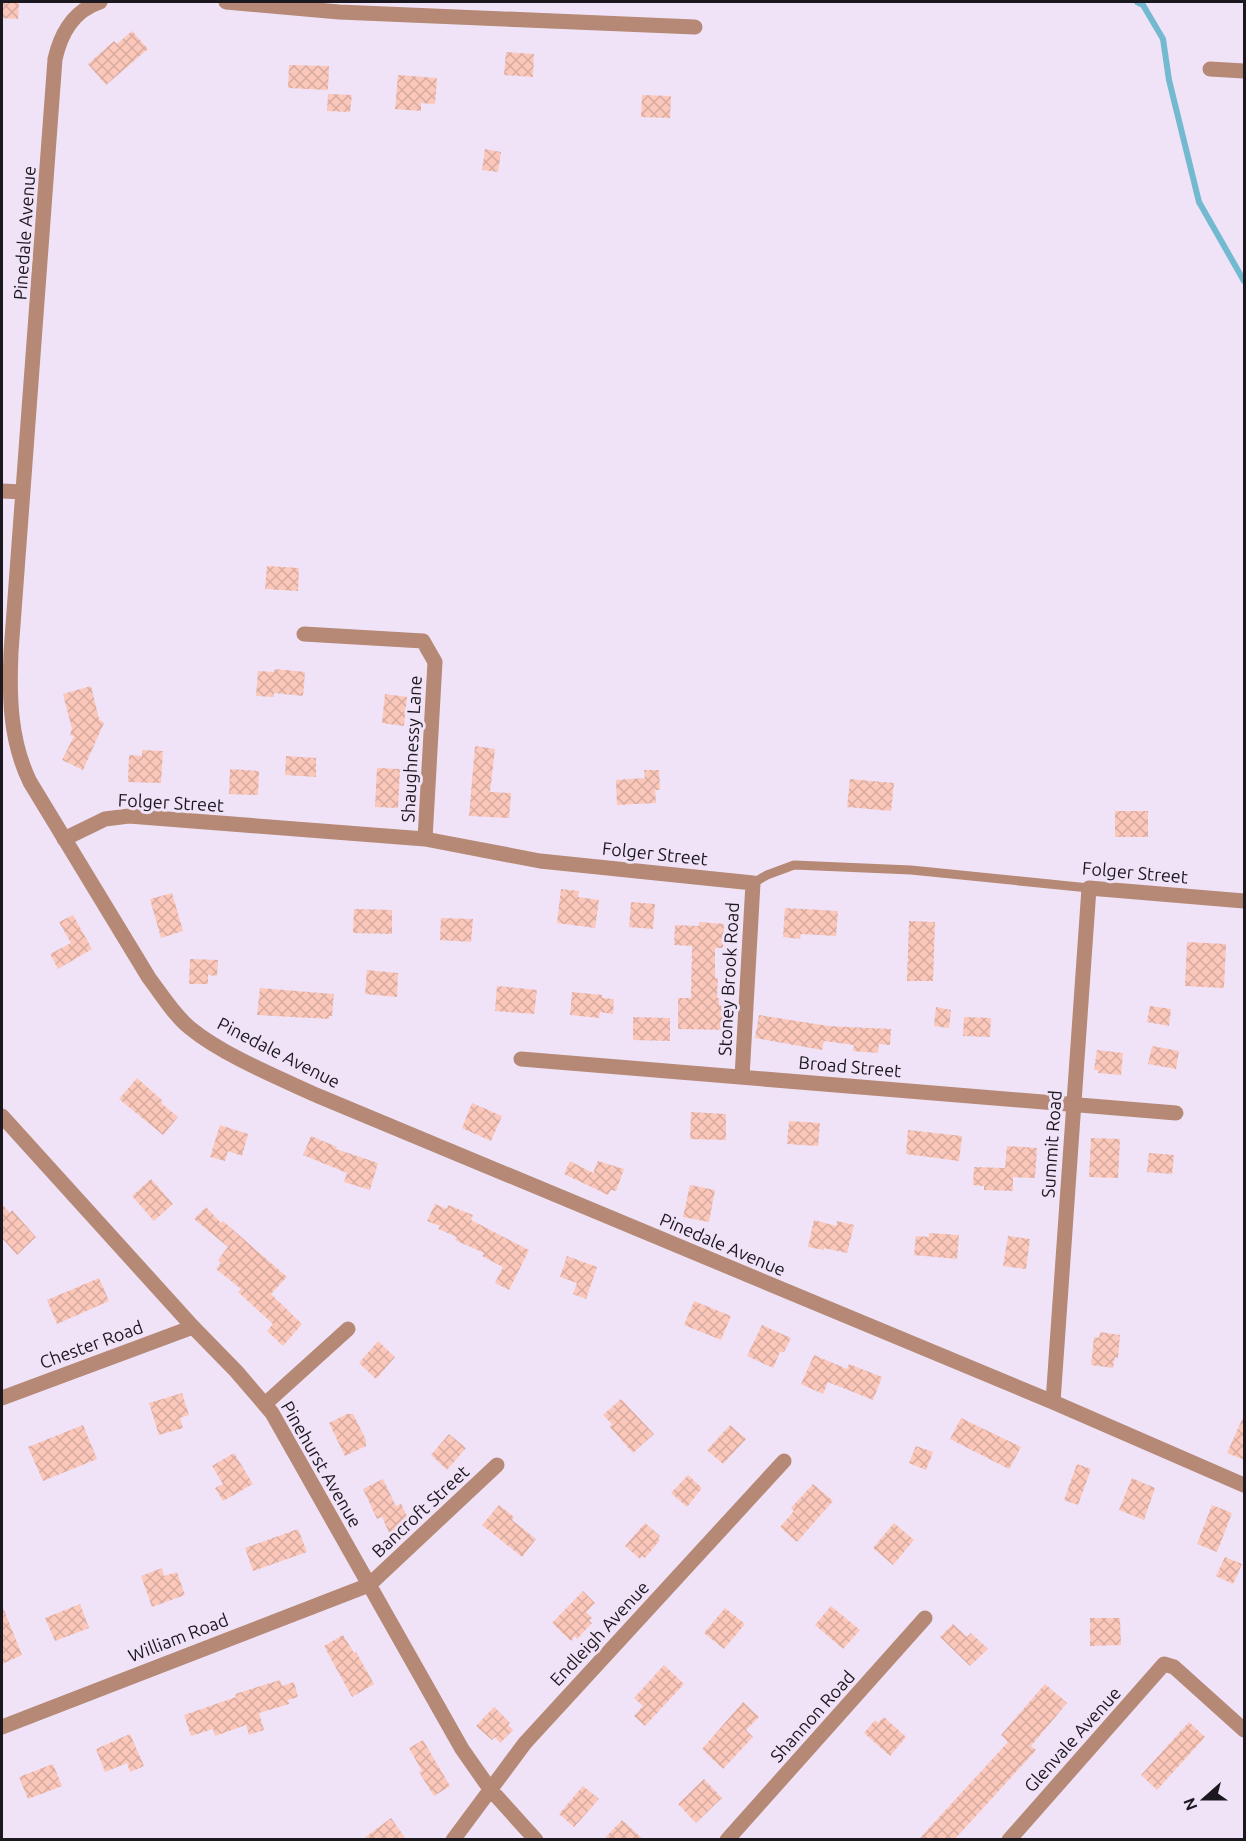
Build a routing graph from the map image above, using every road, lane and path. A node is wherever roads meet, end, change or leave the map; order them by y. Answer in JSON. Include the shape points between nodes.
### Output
{"nodes":[{"id":1,"x":100,"y":2,"type":"edge"},
{"id":2,"x":226,"y":2,"type":"edge"},
{"id":3,"x":695,"y":27,"type":"dead end"},
{"id":4,"x":1210,"y":69,"type":"dead end"},
{"id":5,"x":1245,"y":71,"type":"edge"},
{"id":6,"x":2,"y":490,"type":"edge"},
{"id":7,"x":23,"y":492,"type":"junction"},
{"id":8,"x":304,"y":634,"type":"dead end"},
{"id":9,"x":64,"y":839,"type":"junction"},
{"id":10,"x":425,"y":839,"type":"junction"},
{"id":11,"x":753,"y":883,"type":"junction"},
{"id":12,"x":1089,"y":888,"type":"junction"},
{"id":13,"x":1245,"y":901,"type":"edge"},
{"id":14,"x":521,"y":1059,"type":"dead end"},
{"id":15,"x":742,"y":1077,"type":"junction"},
{"id":16,"x":1074,"y":1104,"type":"junction"},
{"id":17,"x":1176,"y":1113,"type":"dead end"},
{"id":18,"x":2,"y":1116,"type":"edge"},
{"id":19,"x":193,"y":1327,"type":"junction"},
{"id":20,"x":348,"y":1329,"type":"dead end"},
{"id":21,"x":2,"y":1398,"type":"edge"},
{"id":22,"x":1053,"y":1402,"type":"junction"},
{"id":23,"x":264,"y":1404,"type":"junction"},
{"id":24,"x":784,"y":1461,"type":"dead end"},
{"id":25,"x":497,"y":1465,"type":"dead end"},
{"id":26,"x":1245,"y":1485,"type":"edge"},
{"id":27,"x":369,"y":1585,"type":"junction"},
{"id":28,"x":925,"y":1618,"type":"dead end"},
{"id":29,"x":2,"y":1727,"type":"edge"},
{"id":30,"x":1245,"y":1730,"type":"edge"},
{"id":31,"x":490,"y":1789,"type":"junction"},
{"id":32,"x":453,"y":1839,"type":"edge"},
{"id":33,"x":536,"y":1839,"type":"edge"},
{"id":34,"x":728,"y":1839,"type":"edge"},
{"id":35,"x":1009,"y":1839,"type":"edge"}],
"edges":[{"from":1,"to":7,"type":"street","name":"Pinedale Avenue","via":[[72,20],[55,59]]},
{"from":2,"to":3,"type":"street","via":[[339,12]]},
{"from":4,"to":5,"type":"street"},
{"from":6,"to":7,"type":"street"},
{"from":7,"to":9,"type":"street","name":"Pinedale Avenue","via":[[9,681],[12,722],[22,765]]},
{"from":8,"to":10,"type":"street","name":"Shaughnessy Lane","via":[[423,641],[435,662]]},
{"from":9,"to":10,"type":"street","name":"Folger Street","via":[[105,819],[129,816]]},
{"from":9,"to":22,"type":"street","name":"Pinedale Avenue","via":[[149,978],[191,1029],[217,1045],[316,1095]]},
{"from":10,"to":11,"type":"street","name":"Folger Street","via":[[540,861]]},
{"from":11,"to":12,"type":"lane","name":"Folger Street","via":[[794,865],[911,870]]},
{"from":11,"to":15,"type":"street","name":"Stoney Brook Road"},
{"from":12,"to":13,"type":"street","name":"Folger Street"},
{"from":12,"to":16,"type":"street","name":"Summit Road"},
{"from":14,"to":15,"type":"street","name":"Broad Street"},
{"from":15,"to":16,"type":"street","name":"Broad Street"},
{"from":16,"to":17,"type":"street","name":"Broad Street"},
{"from":16,"to":22,"type":"street","name":"Summit Road"},
{"from":18,"to":19,"type":"street","name":"Pinehurst Avenue"},
{"from":19,"to":21,"type":"street","name":"Chester Road"},
{"from":19,"to":23,"type":"street","name":"Pinehurst Avenue"},
{"from":20,"to":23,"type":"street"},
{"from":22,"to":26,"type":"street","name":"Pinedale Avenue"},
{"from":23,"to":27,"type":"street","name":"Pinehurst Avenue"},
{"from":24,"to":31,"type":"street","name":"Endleigh Avenue","via":[[525,1743]]},
{"from":25,"to":27,"type":"street","name":"Bancroft Street"},
{"from":27,"to":29,"type":"street","name":"William Road"},
{"from":27,"to":31,"type":"street","name":"Pinehurst Avenue","via":[[462,1749]]},
{"from":28,"to":34,"type":"street","name":"Shannon Road"},
{"from":30,"to":35,"type":"street","name":"Glenvale Avenue","via":[[1174,1667],[1164,1664]]},
{"from":31,"to":32,"type":"street","name":"Endleigh Avenue"},
{"from":31,"to":33,"type":"street","name":"Pinehurst Avenue"}]}
